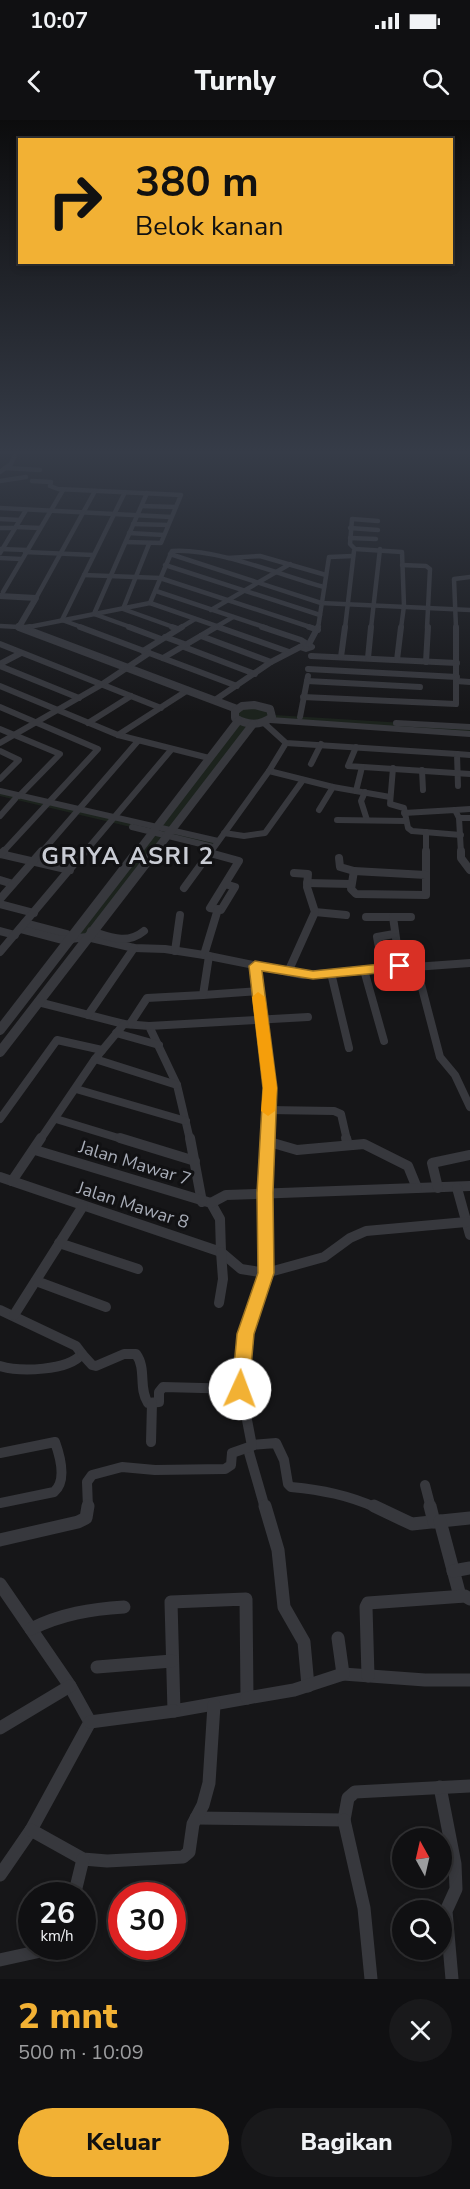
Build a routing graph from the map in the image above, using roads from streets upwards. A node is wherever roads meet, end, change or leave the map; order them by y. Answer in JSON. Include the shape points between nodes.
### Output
{"nodes":[{"id":1,"x":8,"y":539,"type":"edge"},
{"id":2,"x":33,"y":540,"type":"edge"},
{"id":3,"x":68,"y":540,"type":"edge"},
{"id":4,"x":101,"y":540,"type":"edge"},
{"id":5,"x":127,"y":540,"type":"edge"},
{"id":6,"x":162,"y":540,"type":"edge"},
{"id":7,"x":350,"y":540,"type":"edge"},
{"id":8,"x":126,"y":543,"type":"junction"},
{"id":9,"x":149,"y":544,"type":"junction"},
{"id":10,"x":355,"y":549,"type":"junction"},
{"id":11,"x":380,"y":549,"type":"junction"},
{"id":12,"x":1,"y":550,"type":"edge"},
{"id":13,"x":24,"y":554,"type":"junction"},
{"id":14,"x":170,"y":554,"type":"junction"},
{"id":15,"x":59,"y":556,"type":"junction"},
{"id":16,"x":353,"y":556,"type":"junction"},
{"id":17,"x":92,"y":557,"type":"junction"},
{"id":18,"x":0,"y":558,"type":"edge"},
{"id":19,"x":227,"y":558,"type":"junction"},
{"id":20,"x":290,"y":564,"type":"junction"},
{"id":21,"x":165,"y":565,"type":"junction"},
{"id":22,"x":402,"y":565,"type":"junction"},
{"id":23,"x":210,"y":567,"type":"junction"},
{"id":24,"x":274,"y":574,"type":"junction"},
{"id":25,"x":84,"y":575,"type":"junction"},
{"id":26,"x":326,"y":575,"type":"junction"},
{"id":27,"x":110,"y":576,"type":"junction"},
{"id":28,"x":470,"y":577,"type":"edge"},
{"id":29,"x":135,"y":578,"type":"junction"},
{"id":30,"x":160,"y":578,"type":"junction"},
{"id":31,"x":260,"y":582,"type":"junction"},
{"id":32,"x":324,"y":587,"type":"junction"},
{"id":33,"x":156,"y":591,"type":"junction"},
{"id":34,"x":245,"y":591,"type":"junction"},
{"id":35,"x":1,"y":595,"type":"edge"},
{"id":36,"x":37,"y":596,"type":"junction"},
{"id":37,"x":229,"y":600,"type":"junction"},
{"id":38,"x":150,"y":603,"type":"junction"},
{"id":39,"x":321,"y":603,"type":"junction"},
{"id":40,"x":350,"y":604,"type":"junction"},
{"id":41,"x":374,"y":604,"type":"junction"},
{"id":42,"x":404,"y":606,"type":"junction"},
{"id":43,"x":429,"y":608,"type":"junction"},
{"id":44,"x":123,"y":609,"type":"junction"},
{"id":45,"x":454,"y":609,"type":"junction"},
{"id":46,"x":211,"y":610,"type":"junction"},
{"id":47,"x":470,"y":610,"type":"edge"},
{"id":48,"x":308,"y":612,"type":"junction"},
{"id":49,"x":94,"y":614,"type":"junction"},
{"id":50,"x":320,"y":615,"type":"junction"},
{"id":51,"x":233,"y":618,"type":"junction"},
{"id":52,"x":195,"y":619,"type":"junction"},
{"id":53,"x":62,"y":620,"type":"junction"},
{"id":54,"x":293,"y":622,"type":"junction"},
{"id":55,"x":0,"y":626,"type":"edge"},
{"id":56,"x":22,"y":627,"type":"junction"},
{"id":57,"x":217,"y":627,"type":"junction"},
{"id":58,"x":178,"y":629,"type":"junction"},
{"id":59,"x":318,"y":630,"type":"junction"},
{"id":60,"x":201,"y":636,"type":"junction"},
{"id":61,"x":163,"y":638,"type":"junction"},
{"id":62,"x":0,"y":644,"type":"edge"},
{"id":63,"x":185,"y":646,"type":"junction"},
{"id":64,"x":307,"y":648,"type":"junction"},
{"id":65,"x":289,"y":652,"type":"junction"},
{"id":66,"x":21,"y":653,"type":"junction"},
{"id":67,"x":149,"y":653,"type":"junction"},
{"id":68,"x":341,"y":657,"type":"junction"},
{"id":69,"x":163,"y":658,"type":"junction"},
{"id":70,"x":368,"y":658,"type":"junction"},
{"id":71,"x":397,"y":660,"type":"junction"},
{"id":72,"x":271,"y":662,"type":"junction"},
{"id":73,"x":426,"y":662,"type":"junction"},
{"id":74,"x":457,"y":663,"type":"junction"},
{"id":75,"x":0,"y":665,"type":"edge"},
{"id":76,"x":7,"y":669,"type":"junction"},
{"id":77,"x":129,"y":669,"type":"junction"},
{"id":78,"x":308,"y":669,"type":"junction"},
{"id":79,"x":0,"y":673,"type":"edge"},
{"id":80,"x":255,"y":674,"type":"junction"},
{"id":81,"x":421,"y":676,"type":"junction"},
{"id":82,"x":308,"y":681,"type":"junction"},
{"id":83,"x":456,"y":681,"type":"junction"},
{"id":84,"x":470,"y":684,"type":"edge"},
{"id":85,"x":0,"y":686,"type":"edge"},
{"id":86,"x":101,"y":686,"type":"junction"},
{"id":87,"x":237,"y":686,"type":"junction"},
{"id":88,"x":420,"y":687,"type":"junction"},
{"id":89,"x":188,"y":690,"type":"junction"},
{"id":90,"x":131,"y":696,"type":"junction"},
{"id":91,"x":303,"y":697,"type":"junction"},
{"id":92,"x":79,"y":698,"type":"junction"},
{"id":93,"x":215,"y":700,"type":"junction"},
{"id":94,"x":418,"y":703,"type":"junction"},
{"id":95,"x":0,"y":707,"type":"edge"},
{"id":96,"x":161,"y":708,"type":"junction"},
{"id":97,"x":237,"y":709,"type":"junction"},
{"id":98,"x":59,"y":711,"type":"junction"},
{"id":99,"x":300,"y":717,"type":"junction"},
{"id":100,"x":269,"y":719,"type":"junction"},
{"id":101,"x":238,"y":721,"type":"junction"},
{"id":102,"x":38,"y":722,"type":"junction"},
{"id":103,"x":88,"y":723,"type":"junction"},
{"id":104,"x":253,"y":724,"type":"junction"},
{"id":105,"x":470,"y":727,"type":"edge"},
{"id":106,"x":0,"y":729,"type":"edge"},
{"id":107,"x":470,"y":734,"type":"edge"},
{"id":108,"x":15,"y":735,"type":"junction"},
{"id":109,"x":118,"y":735,"type":"junction"},
{"id":110,"x":138,"y":741,"type":"junction"},
{"id":111,"x":286,"y":742,"type":"junction"},
{"id":112,"x":0,"y":743,"type":"edge"},
{"id":113,"x":321,"y":744,"type":"junction"},
{"id":114,"x":356,"y":747,"type":"junction"},
{"id":115,"x":171,"y":750,"type":"junction"},
{"id":116,"x":0,"y":751,"type":"edge"},
{"id":117,"x":457,"y":754,"type":"junction"},
{"id":118,"x":470,"y":755,"type":"edge"},
{"id":119,"x":209,"y":758,"type":"junction"},
{"id":120,"x":311,"y":764,"type":"dead end"},
{"id":121,"x":362,"y":766,"type":"junction"},
{"id":122,"x":393,"y":768,"type":"junction"},
{"id":123,"x":422,"y":770,"type":"junction"},
{"id":124,"x":269,"y":771,"type":"junction"},
{"id":125,"x":458,"y":773,"type":"junction"},
{"id":126,"x":470,"y":774,"type":"edge"},
{"id":127,"x":0,"y":779,"type":"edge"},
{"id":128,"x":303,"y":780,"type":"junction"},
{"id":129,"x":458,"y":786,"type":"dead end"},
{"id":130,"x":333,"y":787,"type":"junction"},
{"id":131,"x":423,"y":790,"type":"dead end"},
{"id":132,"x":0,"y":791,"type":"edge"},
{"id":133,"x":356,"y":791,"type":"junction"},
{"id":134,"x":365,"y":792,"type":"junction"},
{"id":135,"x":0,"y":796,"type":"edge"},
{"id":136,"x":390,"y":797,"type":"junction"},
{"id":137,"x":17,"y":798,"type":"junction"},
{"id":138,"x":47,"y":804,"type":"junction"},
{"id":139,"x":470,"y":809,"type":"edge"},
{"id":140,"x":320,"y":810,"type":"dead end"},
{"id":141,"x":455,"y":810,"type":"junction"},
{"id":142,"x":75,"y":811,"type":"junction"},
{"id":143,"x":418,"y":813,"type":"junction"},
{"id":144,"x":0,"y":816,"type":"edge"},
{"id":145,"x":405,"y":817,"type":"junction"},
{"id":146,"x":470,"y":818,"type":"edge"},
{"id":147,"x":459,"y":819,"type":"junction"},
{"id":148,"x":112,"y":820,"type":"junction"},
{"id":149,"x":337,"y":820,"type":"dead end"},
{"id":150,"x":367,"y":820,"type":"junction"},
{"id":151,"x":154,"y":829,"type":"junction"},
{"id":152,"x":425,"y":830,"type":"junction"},
{"id":153,"x":169,"y":833,"type":"junction"},
{"id":154,"x":224,"y":833,"type":"junction"},
{"id":155,"x":460,"y":835,"type":"junction"},
{"id":156,"x":214,"y":847,"type":"junction"},
{"id":157,"x":0,"y":854,"type":"edge"},
{"id":158,"x":339,"y":858,"type":"dead end"},
{"id":159,"x":32,"y":861,"type":"junction"},
{"id":160,"x":70,"y":870,"type":"junction"},
{"id":161,"x":470,"y":870,"type":"edge"},
{"id":162,"x":354,"y":871,"type":"junction"},
{"id":163,"x":294,"y":873,"type":"dead end"},
{"id":164,"x":426,"y":875,"type":"junction"},
{"id":165,"x":0,"y":880,"type":"edge"},
{"id":166,"x":307,"y":883,"type":"junction"},
{"id":167,"x":13,"y":884,"type":"junction"},
{"id":168,"x":225,"y":884,"type":"junction"},
{"id":169,"x":351,"y":884,"type":"junction"},
{"id":170,"x":184,"y":888,"type":"dead end"},
{"id":171,"x":0,"y":902,"type":"edge"},
{"id":172,"x":218,"y":909,"type":"junction"},
{"id":173,"x":315,"y":912,"type":"junction"},
{"id":174,"x":34,"y":913,"type":"junction"},
{"id":175,"x":180,"y":915,"type":"dead end"},
{"id":176,"x":346,"y":915,"type":"dead end"},
{"id":177,"x":366,"y":917,"type":"dead end"},
{"id":178,"x":393,"y":917,"type":"junction"},
{"id":179,"x":411,"y":917,"type":"dead end"},
{"id":180,"x":20,"y":929,"type":"junction"},
{"id":181,"x":0,"y":931,"type":"edge"},
{"id":182,"x":144,"y":931,"type":"dead end"},
{"id":183,"x":89,"y":934,"type":"junction"},
{"id":184,"x":394,"y":934,"type":"junction"},
{"id":185,"x":71,"y":940,"type":"junction"},
{"id":186,"x":134,"y":948,"type":"junction"},
{"id":187,"x":378,"y":950,"type":"junction"},
{"id":188,"x":398,"y":950,"type":"junction"},
{"id":189,"x":175,"y":951,"type":"junction"},
{"id":190,"x":0,"y":952,"type":"edge"},
{"id":191,"x":206,"y":956,"type":"junction"},
{"id":192,"x":470,"y":963,"type":"edge"},
{"id":193,"x":416,"y":965,"type":"junction"},
{"id":194,"x":255,"y":966,"type":"junction"},
{"id":195,"x":400,"y":966,"type":"junction"},
{"id":196,"x":383,"y":968,"type":"junction"},
{"id":197,"x":364,"y":970,"type":"junction"},
{"id":198,"x":288,"y":972,"type":"junction"},
{"id":199,"x":331,"y":973,"type":"junction"},
{"id":200,"x":258,"y":991,"type":"junction"},
{"id":201,"x":203,"y":995,"type":"junction"},
{"id":202,"x":38,"y":1002,"type":"junction"},
{"id":203,"x":88,"y":1015,"type":"junction"},
{"id":204,"x":308,"y":1017,"type":"dead end"},
{"id":205,"x":261,"y":1021,"type":"junction"},
{"id":206,"x":127,"y":1024,"type":"junction"},
{"id":207,"x":149,"y":1026,"type":"junction"},
{"id":208,"x":0,"y":1030,"type":"edge"},
{"id":209,"x":116,"y":1033,"type":"junction"},
{"id":210,"x":384,"y":1041,"type":"dead end"},
{"id":211,"x":159,"y":1045,"type":"junction"},
{"id":212,"x":349,"y":1048,"type":"dead end"},
{"id":213,"x":102,"y":1050,"type":"junction"},
{"id":214,"x":0,"y":1052,"type":"edge"},
{"id":215,"x":95,"y":1059,"type":"junction"},
{"id":216,"x":470,"y":1082,"type":"edge"},
{"id":217,"x":459,"y":1084,"type":"junction"},
{"id":218,"x":177,"y":1085,"type":"junction"},
{"id":219,"x":76,"y":1089,"type":"junction"},
{"id":220,"x":470,"y":1107,"type":"edge"},
{"id":221,"x":268,"y":1110,"type":"junction"},
{"id":222,"x":0,"y":1119,"type":"edge"},
{"id":223,"x":56,"y":1119,"type":"junction"},
{"id":224,"x":186,"y":1121,"type":"junction"},
{"id":225,"x":266,"y":1141,"type":"junction"},
{"id":226,"x":348,"y":1144,"type":"junction"},
{"id":227,"x":35,"y":1150,"type":"junction"},
{"id":228,"x":470,"y":1155,"type":"edge"},
{"id":229,"x":195,"y":1161,"type":"junction"},
{"id":230,"x":0,"y":1177,"type":"edge"},
{"id":231,"x":12,"y":1181,"type":"junction"},
{"id":232,"x":470,"y":1186,"type":"edge"},
{"id":233,"x":417,"y":1188,"type":"junction"},
{"id":234,"x":438,"y":1188,"type":"junction"},
{"id":235,"x":457,"y":1188,"type":"junction"},
{"id":236,"x":265,"y":1193,"type":"junction"},
{"id":237,"x":206,"y":1202,"type":"junction"},
{"id":238,"x":83,"y":1206,"type":"junction"},
{"id":239,"x":466,"y":1222,"type":"junction"},
{"id":240,"x":470,"y":1235,"type":"edge"},
{"id":241,"x":59,"y":1243,"type":"junction"},
{"id":242,"x":221,"y":1252,"type":"junction"},
{"id":243,"x":138,"y":1269,"type":"dead end"},
{"id":244,"x":266,"y":1273,"type":"junction"},
{"id":245,"x":36,"y":1281,"type":"junction"},
{"id":246,"x":219,"y":1303,"type":"dead end"},
{"id":247,"x":106,"y":1307,"type":"dead end"},
{"id":248,"x":0,"y":1310,"type":"edge"},
{"id":249,"x":14,"y":1315,"type":"junction"},
{"id":250,"x":82,"y":1354,"type":"junction"},
{"id":251,"x":0,"y":1366,"type":"edge"},
{"id":252,"x":240,"y":1389,"type":"junction"},
{"id":253,"x":152,"y":1403,"type":"junction"},
{"id":254,"x":151,"y":1442,"type":"dead end"},
{"id":255,"x":250,"y":1447,"type":"junction"},
{"id":256,"x":0,"y":1453,"type":"edge"},
{"id":257,"x":425,"y":1485,"type":"dead end"},
{"id":258,"x":0,"y":1503,"type":"edge"},
{"id":259,"x":470,"y":1518,"type":"edge"},
{"id":260,"x":437,"y":1522,"type":"junction"},
{"id":261,"x":0,"y":1540,"type":"edge"},
{"id":262,"x":470,"y":1568,"type":"edge"},
{"id":263,"x":453,"y":1571,"type":"junction"},
{"id":264,"x":0,"y":1584,"type":"edge"},
{"id":265,"x":465,"y":1597,"type":"edge"},
{"id":266,"x":124,"y":1607,"type":"dead end"},
{"id":267,"x":31,"y":1629,"type":"junction"},
{"id":268,"x":338,"y":1638,"type":"dead end"},
{"id":269,"x":172,"y":1661,"type":"junction"},
{"id":270,"x":97,"y":1667,"type":"dead end"},
{"id":271,"x":343,"y":1674,"type":"junction"},
{"id":272,"x":368,"y":1676,"type":"junction"},
{"id":273,"x":470,"y":1680,"type":"edge"},
{"id":274,"x":70,"y":1686,"type":"junction"},
{"id":275,"x":308,"y":1686,"type":"junction"},
{"id":276,"x":247,"y":1698,"type":"junction"},
{"id":277,"x":214,"y":1705,"type":"junction"},
{"id":278,"x":174,"y":1711,"type":"junction"},
{"id":279,"x":90,"y":1722,"type":"junction"},
{"id":280,"x":0,"y":1728,"type":"edge"},
{"id":281,"x":470,"y":1786,"type":"edge"},
{"id":282,"x":440,"y":1787,"type":"junction"},
{"id":283,"x":196,"y":1818,"type":"junction"},
{"id":284,"x":344,"y":1820,"type":"junction"},
{"id":285,"x":31,"y":1830,"type":"junction"},
{"id":286,"x":83,"y":1859,"type":"junction"},
{"id":287,"x":0,"y":1875,"type":"edge"},
{"id":288,"x":77,"y":1882,"type":"edge"},
{"id":289,"x":18,"y":1956,"type":"edge"},
{"id":290,"x":0,"y":1960,"type":"edge"},
{"id":291,"x":371,"y":1979,"type":"edge"},
{"id":292,"x":452,"y":1979,"type":"edge"}],
"edges":[{"from":1,"to":12,"type":"street"},
{"from":2,"to":13,"type":"street"},
{"from":3,"to":15,"type":"street"},
{"from":4,"to":17,"type":"street"},
{"from":5,"to":8,"type":"street"},
{"from":6,"to":9,"type":"street","via":[[160,544]]},
{"from":7,"to":10,"type":"street"},
{"from":8,"to":9,"type":"street"},
{"from":8,"to":27,"type":"street"},
{"from":9,"to":29,"type":"street"},
{"from":10,"to":11,"type":"street"},
{"from":10,"to":16,"type":"street"},
{"from":11,"to":22,"type":"street","via":[[400,551]]},
{"from":11,"to":41,"type":"street"},
{"from":12,"to":13,"type":"street"},
{"from":13,"to":15,"type":"street"},
{"from":13,"to":18,"type":"street"},
{"from":13,"to":35,"type":"street"},
{"from":14,"to":19,"type":"street","via":[[178,549]]},
{"from":14,"to":21,"type":"street"},
{"from":14,"to":23,"type":"street"},
{"from":15,"to":17,"type":"street"},
{"from":15,"to":36,"type":"street"},
{"from":16,"to":26,"type":"street","via":[[329,557]]},
{"from":16,"to":40,"type":"street"},
{"from":17,"to":25,"type":"street"},
{"from":19,"to":20,"type":"street","via":[[257,555]]},
{"from":19,"to":23,"type":"street"},
{"from":19,"to":24,"type":"street"},
{"from":20,"to":24,"type":"street"},
{"from":20,"to":26,"type":"street"},
{"from":21,"to":30,"type":"street"},
{"from":21,"to":34,"type":"street"},
{"from":22,"to":42,"type":"street"},
{"from":22,"to":43,"type":"street","via":[[429,568]]},
{"from":23,"to":31,"type":"street"},
{"from":24,"to":31,"type":"street"},
{"from":24,"to":32,"type":"street"},
{"from":25,"to":27,"type":"street"},
{"from":25,"to":53,"type":"street"},
{"from":26,"to":32,"type":"street"},
{"from":27,"to":29,"type":"street"},
{"from":27,"to":49,"type":"street"},
{"from":28,"to":45,"type":"street","via":[[454,578]]},
{"from":29,"to":30,"type":"street"},
{"from":29,"to":44,"type":"street"},
{"from":30,"to":33,"type":"street"},
{"from":30,"to":37,"type":"street"},
{"from":31,"to":34,"type":"street"},
{"from":31,"to":39,"type":"street"},
{"from":32,"to":39,"type":"street"},
{"from":33,"to":38,"type":"street"},
{"from":33,"to":46,"type":"street"},
{"from":34,"to":37,"type":"street"},
{"from":34,"to":48,"type":"street"},
{"from":35,"to":36,"type":"street"},
{"from":36,"to":56,"type":"street"},
{"from":37,"to":46,"type":"street"},
{"from":37,"to":54,"type":"street"},
{"from":38,"to":44,"type":"street"},
{"from":38,"to":52,"type":"street"},
{"from":39,"to":40,"type":"street"},
{"from":39,"to":50,"type":"street"},
{"from":40,"to":41,"type":"street"},
{"from":40,"to":68,"type":"street"},
{"from":41,"to":42,"type":"street"},
{"from":41,"to":70,"type":"street"},
{"from":42,"to":43,"type":"street"},
{"from":42,"to":71,"type":"street"},
{"from":43,"to":45,"type":"street"},
{"from":43,"to":73,"type":"street"},
{"from":44,"to":49,"type":"street"},
{"from":44,"to":58,"type":"street"},
{"from":45,"to":47,"type":"street"},
{"from":45,"to":74,"type":"street"},
{"from":46,"to":51,"type":"street"},
{"from":48,"to":50,"type":"street"},
{"from":48,"to":54,"type":"street"},
{"from":49,"to":53,"type":"street"},
{"from":49,"to":61,"type":"street"},
{"from":50,"to":59,"type":"street"},
{"from":51,"to":57,"type":"street"},
{"from":51,"to":64,"type":"street","via":[[301,640]]},
{"from":52,"to":57,"type":"street"},
{"from":52,"to":58,"type":"street"},
{"from":53,"to":56,"type":"street"},
{"from":53,"to":67,"type":"street"},
{"from":54,"to":59,"type":"street"},
{"from":55,"to":56,"type":"street"},
{"from":56,"to":77,"type":"street"},
{"from":57,"to":60,"type":"street"},
{"from":57,"to":65,"type":"street"},
{"from":58,"to":61,"type":"street"},
{"from":59,"to":64,"type":"street"},
{"from":60,"to":63,"type":"street"},
{"from":60,"to":72,"type":"street"},
{"from":61,"to":63,"type":"street"},
{"from":61,"to":67,"type":"street"},
{"from":62,"to":66,"type":"street"},
{"from":63,"to":69,"type":"street"},
{"from":63,"to":80,"type":"street"},
{"from":64,"to":65,"type":"street"},
{"from":64,"to":68,"type":"street"},
{"from":64,"to":78,"type":"street"},
{"from":65,"to":72,"type":"street"},
{"from":66,"to":75,"type":"street"},
{"from":66,"to":86,"type":"street"},
{"from":67,"to":69,"type":"street"},
{"from":67,"to":77,"type":"street"},
{"from":68,"to":70,"type":"street"},
{"from":69,"to":87,"type":"street"},
{"from":70,"to":71,"type":"street"},
{"from":71,"to":73,"type":"street"},
{"from":72,"to":80,"type":"street"},
{"from":73,"to":74,"type":"street"},
{"from":74,"to":83,"type":"street"},
{"from":75,"to":76,"type":"street"},
{"from":76,"to":79,"type":"street"},
{"from":76,"to":92,"type":"street"},
{"from":77,"to":86,"type":"street"},
{"from":77,"to":89,"type":"street"},
{"from":78,"to":81,"type":"street"},
{"from":78,"to":82,"type":"street"},
{"from":80,"to":87,"type":"street"},
{"from":81,"to":83,"type":"street"},
{"from":81,"to":88,"type":"street"},
{"from":82,"to":88,"type":"street"},
{"from":82,"to":91,"type":"street"},
{"from":83,"to":84,"type":"street"},
{"from":83,"to":94,"type":"street","via":[[455,705]]},
{"from":85,"to":98,"type":"street"},
{"from":86,"to":90,"type":"street"},
{"from":86,"to":92,"type":"street"},
{"from":87,"to":93,"type":"street"},
{"from":88,"to":94,"type":"street"},
{"from":89,"to":93,"type":"street"},
{"from":89,"to":96,"type":"street"},
{"from":90,"to":96,"type":"street"},
{"from":90,"to":103,"type":"street"},
{"from":91,"to":94,"type":"street"},
{"from":91,"to":99,"type":"street"},
{"from":92,"to":98,"type":"street"},
{"from":93,"to":97,"type":"street"},
{"from":95,"to":102,"type":"street"},
{"from":96,"to":109,"type":"street"},
{"from":97,"to":100,"type":"street","via":[[260,705],[270,709]]},
{"from":97,"to":101,"type":"street","via":[[234,715]]},
{"from":98,"to":102,"type":"street"},
{"from":98,"to":103,"type":"street"},
{"from":99,"to":100,"type":"street"},
{"from":99,"to":105,"type":"street"},
{"from":100,"to":104,"type":"street"},
{"from":100,"to":107,"type":"street"},
{"from":100,"to":111,"type":"street"},
{"from":101,"to":104,"type":"street"},
{"from":101,"to":119,"type":"street"},
{"from":102,"to":108,"type":"street"},
{"from":102,"to":138,"type":"street","via":[[98,750]]},
{"from":103,"to":109,"type":"street"},
{"from":104,"to":153,"type":"street"},
{"from":106,"to":108,"type":"street"},
{"from":108,"to":112,"type":"street"},
{"from":108,"to":137,"type":"street","via":[[60,755]]},
{"from":109,"to":110,"type":"street"},
{"from":110,"to":115,"type":"street"},
{"from":110,"to":142,"type":"street"},
{"from":111,"to":113,"type":"street"},
{"from":111,"to":124,"type":"street"},
{"from":113,"to":114,"type":"street"},
{"from":113,"to":120,"type":"street"},
{"from":114,"to":117,"type":"street"},
{"from":114,"to":121,"type":"street","via":[[347,765]]},
{"from":115,"to":119,"type":"street"},
{"from":115,"to":148,"type":"street"},
{"from":116,"to":127,"type":"street","via":[[19,760]]},
{"from":117,"to":118,"type":"street"},
{"from":117,"to":125,"type":"street"},
{"from":119,"to":151,"type":"street"},
{"from":121,"to":122,"type":"street"},
{"from":121,"to":133,"type":"street"},
{"from":122,"to":123,"type":"street"},
{"from":122,"to":136,"type":"street"},
{"from":123,"to":125,"type":"street"},
{"from":123,"to":131,"type":"street"},
{"from":124,"to":128,"type":"street"},
{"from":124,"to":154,"type":"street"},
{"from":125,"to":126,"type":"street"},
{"from":125,"to":129,"type":"street"},
{"from":128,"to":130,"type":"street"},
{"from":128,"to":154,"type":"street","via":[[265,833]]},
{"from":130,"to":133,"type":"street"},
{"from":130,"to":140,"type":"street"},
{"from":132,"to":137,"type":"street"},
{"from":133,"to":134,"type":"street"},
{"from":134,"to":136,"type":"street"},
{"from":134,"to":150,"type":"street","via":[[361,801]]},
{"from":135,"to":137,"type":"street"},
{"from":136,"to":145,"type":"street","via":[[390,804],[404,808]]},
{"from":137,"to":138,"type":"street"},
{"from":137,"to":144,"type":"street"},
{"from":138,"to":142,"type":"street"},
{"from":138,"to":157,"type":"street"},
{"from":139,"to":141,"type":"street"},
{"from":141,"to":143,"type":"street"},
{"from":141,"to":147,"type":"street"},
{"from":142,"to":148,"type":"street"},
{"from":142,"to":159,"type":"street"},
{"from":143,"to":145,"type":"street"},
{"from":143,"to":152,"type":"street"},
{"from":145,"to":150,"type":"street"},
{"from":145,"to":152,"type":"street","via":[[412,831]]},
{"from":146,"to":147,"type":"street"},
{"from":147,"to":155,"type":"street"},
{"from":148,"to":151,"type":"street"},
{"from":148,"to":160,"type":"street"},
{"from":149,"to":150,"type":"street"},
{"from":151,"to":153,"type":"street"},
{"from":151,"to":185,"type":"street"},
{"from":152,"to":155,"type":"street"},
{"from":152,"to":164,"type":"street"},
{"from":153,"to":156,"type":"street"},
{"from":153,"to":183,"type":"street"},
{"from":154,"to":156,"type":"street"},
{"from":155,"to":161,"type":"street","via":[[461,858]]},
{"from":156,"to":168,"type":"street","via":[[239,861]]},
{"from":156,"to":170,"type":"street"},
{"from":157,"to":159,"type":"street"},
{"from":158,"to":162,"type":"street","via":[[340,867]]},
{"from":159,"to":160,"type":"street"},
{"from":159,"to":167,"type":"street"},
{"from":160,"to":174,"type":"street"},
{"from":162,"to":164,"type":"street"},
{"from":162,"to":169,"type":"street"},
{"from":163,"to":166,"type":"street","via":[[308,874]]},
{"from":164,"to":169,"type":"street","via":[[427,894],[422,896],[356,894]]},
{"from":165,"to":167,"type":"street"},
{"from":166,"to":169,"type":"street"},
{"from":166,"to":173,"type":"street"},
{"from":167,"to":171,"type":"street"},
{"from":168,"to":172,"type":"street","via":[[210,907]]},
{"from":168,"to":172,"type":"street","via":[[235,888],[223,909]]},
{"from":171,"to":174,"type":"street"},
{"from":172,"to":191,"type":"street"},
{"from":173,"to":176,"type":"street"},
{"from":173,"to":198,"type":"street"},
{"from":174,"to":180,"type":"street"},
{"from":175,"to":189,"type":"street"},
{"from":177,"to":178,"type":"street"},
{"from":178,"to":179,"type":"street"},
{"from":178,"to":184,"type":"street"},
{"from":180,"to":181,"type":"street"},
{"from":180,"to":185,"type":"street"},
{"from":180,"to":190,"type":"street"},
{"from":182,"to":183,"type":"street","via":[[137,939],[129,940]]},
{"from":183,"to":185,"type":"street"},
{"from":183,"to":186,"type":"street"},
{"from":183,"to":202,"type":"street"},
{"from":184,"to":187,"type":"street","via":[[377,937]]},
{"from":184,"to":188,"type":"street"},
{"from":185,"to":208,"type":"street"},
{"from":186,"to":189,"type":"street"},
{"from":186,"to":203,"type":"street"},
{"from":187,"to":188,"type":"street"},
{"from":187,"to":196,"type":"street"},
{"from":188,"to":195,"type":"street"},
{"from":189,"to":191,"type":"street"},
{"from":191,"to":194,"type":"street"},
{"from":191,"to":201,"type":"street"},
{"from":192,"to":193,"type":"street"},
{"from":193,"to":195,"type":"street"},
{"from":193,"to":217,"type":"street","via":[[440,1057]]},
{"from":194,"to":198,"type":"street"},
{"from":194,"to":200,"type":"street"},
{"from":195,"to":196,"type":"street"},
{"from":196,"to":197,"type":"street"},
{"from":197,"to":199,"type":"street"},
{"from":197,"to":210,"type":"street"},
{"from":198,"to":199,"type":"street"},
{"from":199,"to":212,"type":"street"},
{"from":200,"to":201,"type":"street"},
{"from":200,"to":205,"type":"street"},
{"from":201,"to":206,"type":"street","via":[[147,998]]},
{"from":202,"to":203,"type":"street"},
{"from":202,"to":214,"type":"street"},
{"from":203,"to":206,"type":"street"},
{"from":204,"to":205,"type":"street"},
{"from":205,"to":207,"type":"street"},
{"from":205,"to":221,"type":"street","via":[[270,1088]]},
{"from":206,"to":207,"type":"street"},
{"from":206,"to":209,"type":"street"},
{"from":207,"to":211,"type":"street"},
{"from":209,"to":211,"type":"street"},
{"from":209,"to":213,"type":"street"},
{"from":211,"to":218,"type":"street"},
{"from":213,"to":215,"type":"street"},
{"from":213,"to":222,"type":"street","via":[[56,1040]]},
{"from":215,"to":218,"type":"street"},
{"from":215,"to":219,"type":"street"},
{"from":216,"to":217,"type":"street"},
{"from":217,"to":220,"type":"street"},
{"from":218,"to":224,"type":"street"},
{"from":219,"to":223,"type":"street"},
{"from":219,"to":224,"type":"street"},
{"from":221,"to":225,"type":"street"},
{"from":221,"to":226,"type":"street","via":[[334,1111],[341,1114]]},
{"from":223,"to":227,"type":"street"},
{"from":223,"to":229,"type":"street"},
{"from":224,"to":229,"type":"street"},
{"from":225,"to":226,"type":"street","via":[[297,1150]]},
{"from":225,"to":236,"type":"street"},
{"from":226,"to":233,"type":"street","via":[[364,1144],[405,1165],[412,1171]]},
{"from":227,"to":231,"type":"street"},
{"from":227,"to":237,"type":"street","name":"Jalan Mawar 7"},
{"from":228,"to":234,"type":"street","via":[[432,1163]]},
{"from":229,"to":237,"type":"street"},
{"from":230,"to":231,"type":"street","name":"Jalan Mawar 8"},
{"from":231,"to":238,"type":"street","name":"Jalan Mawar 8"},
{"from":232,"to":235,"type":"street"},
{"from":233,"to":234,"type":"street"},
{"from":233,"to":236,"type":"street"},
{"from":234,"to":235,"type":"street"},
{"from":235,"to":239,"type":"street"},
{"from":236,"to":237,"type":"street","via":[[226,1195]]},
{"from":236,"to":244,"type":"street"},
{"from":237,"to":242,"type":"street","name":"Jalan Mawar 7","via":[[216,1208],[219,1216]]},
{"from":238,"to":241,"type":"street"},
{"from":238,"to":242,"type":"street","name":"Jalan Mawar 8"},
{"from":239,"to":240,"type":"street"},
{"from":239,"to":244,"type":"street","via":[[366,1231],[324,1257]]},
{"from":241,"to":243,"type":"street"},
{"from":241,"to":245,"type":"street"},
{"from":242,"to":244,"type":"street","name":"Jalan Mawar 8","via":[[237,1267]]},
{"from":242,"to":246,"type":"street","via":[[223,1279]]},
{"from":244,"to":252,"type":"street","via":[[245,1334]]},
{"from":245,"to":247,"type":"street"},
{"from":245,"to":249,"type":"street"},
{"from":248,"to":249,"type":"street"},
{"from":249,"to":250,"type":"street","via":[[76,1346]]},
{"from":250,"to":251,"type":"street","via":[[77,1360],[27,1372]]},
{"from":250,"to":253,"type":"street","via":[[96,1366],[124,1354],[136,1354],[141,1362],[144,1398]]},
{"from":252,"to":253,"type":"street","via":[[163,1387],[159,1402]]},
{"from":252,"to":255,"type":"street"},
{"from":253,"to":254,"type":"street"},
{"from":255,"to":260,"type":"street","via":[[276,1443],[290,1486],[353,1497],[412,1524]]},
{"from":255,"to":261,"type":"street","via":[[232,1453],[231,1465],[225,1469],[122,1467],[92,1475],[87,1482],[86,1518]]},
{"from":255,"to":275,"type":"street","via":[[278,1550],[284,1606],[304,1642]]},
{"from":256,"to":258,"type":"street","via":[[55,1442],[61,1483],[54,1491]]},
{"from":257,"to":260,"type":"street"},
{"from":259,"to":260,"type":"street"},
{"from":260,"to":263,"type":"street"},
{"from":262,"to":263,"type":"street"},
{"from":263,"to":265,"type":"street"},
{"from":264,"to":267,"type":"street"},
{"from":265,"to":272,"type":"street","via":[[368,1603]]},
{"from":266,"to":267,"type":"street","via":[[79,1610],[50,1618]]},
{"from":267,"to":274,"type":"street"},
{"from":268,"to":271,"type":"street"},
{"from":269,"to":270,"type":"street"},
{"from":269,"to":276,"type":"street","via":[[171,1602],[246,1599]]},
{"from":269,"to":278,"type":"street"},
{"from":271,"to":272,"type":"street"},
{"from":271,"to":275,"type":"street"},
{"from":272,"to":273,"type":"street"},
{"from":274,"to":279,"type":"street"},
{"from":274,"to":280,"type":"street"},
{"from":275,"to":276,"type":"street"},
{"from":276,"to":277,"type":"street"},
{"from":277,"to":278,"type":"street"},
{"from":277,"to":283,"type":"street","via":[[210,1783]]},
{"from":278,"to":279,"type":"street"},
{"from":279,"to":285,"type":"street"},
{"from":281,"to":282,"type":"street"},
{"from":282,"to":284,"type":"street","via":[[355,1792],[348,1798]]},
{"from":282,"to":292,"type":"street","via":[[455,1857],[456,1889],[446,1917]]},
{"from":283,"to":284,"type":"street"},
{"from":283,"to":286,"type":"street","via":[[189,1852],[180,1858]]},
{"from":284,"to":291,"type":"street","via":[[364,1908]]},
{"from":285,"to":286,"type":"street"},
{"from":285,"to":287,"type":"street"},
{"from":286,"to":288,"type":"street"},
{"from":289,"to":290,"type":"street"}]}
